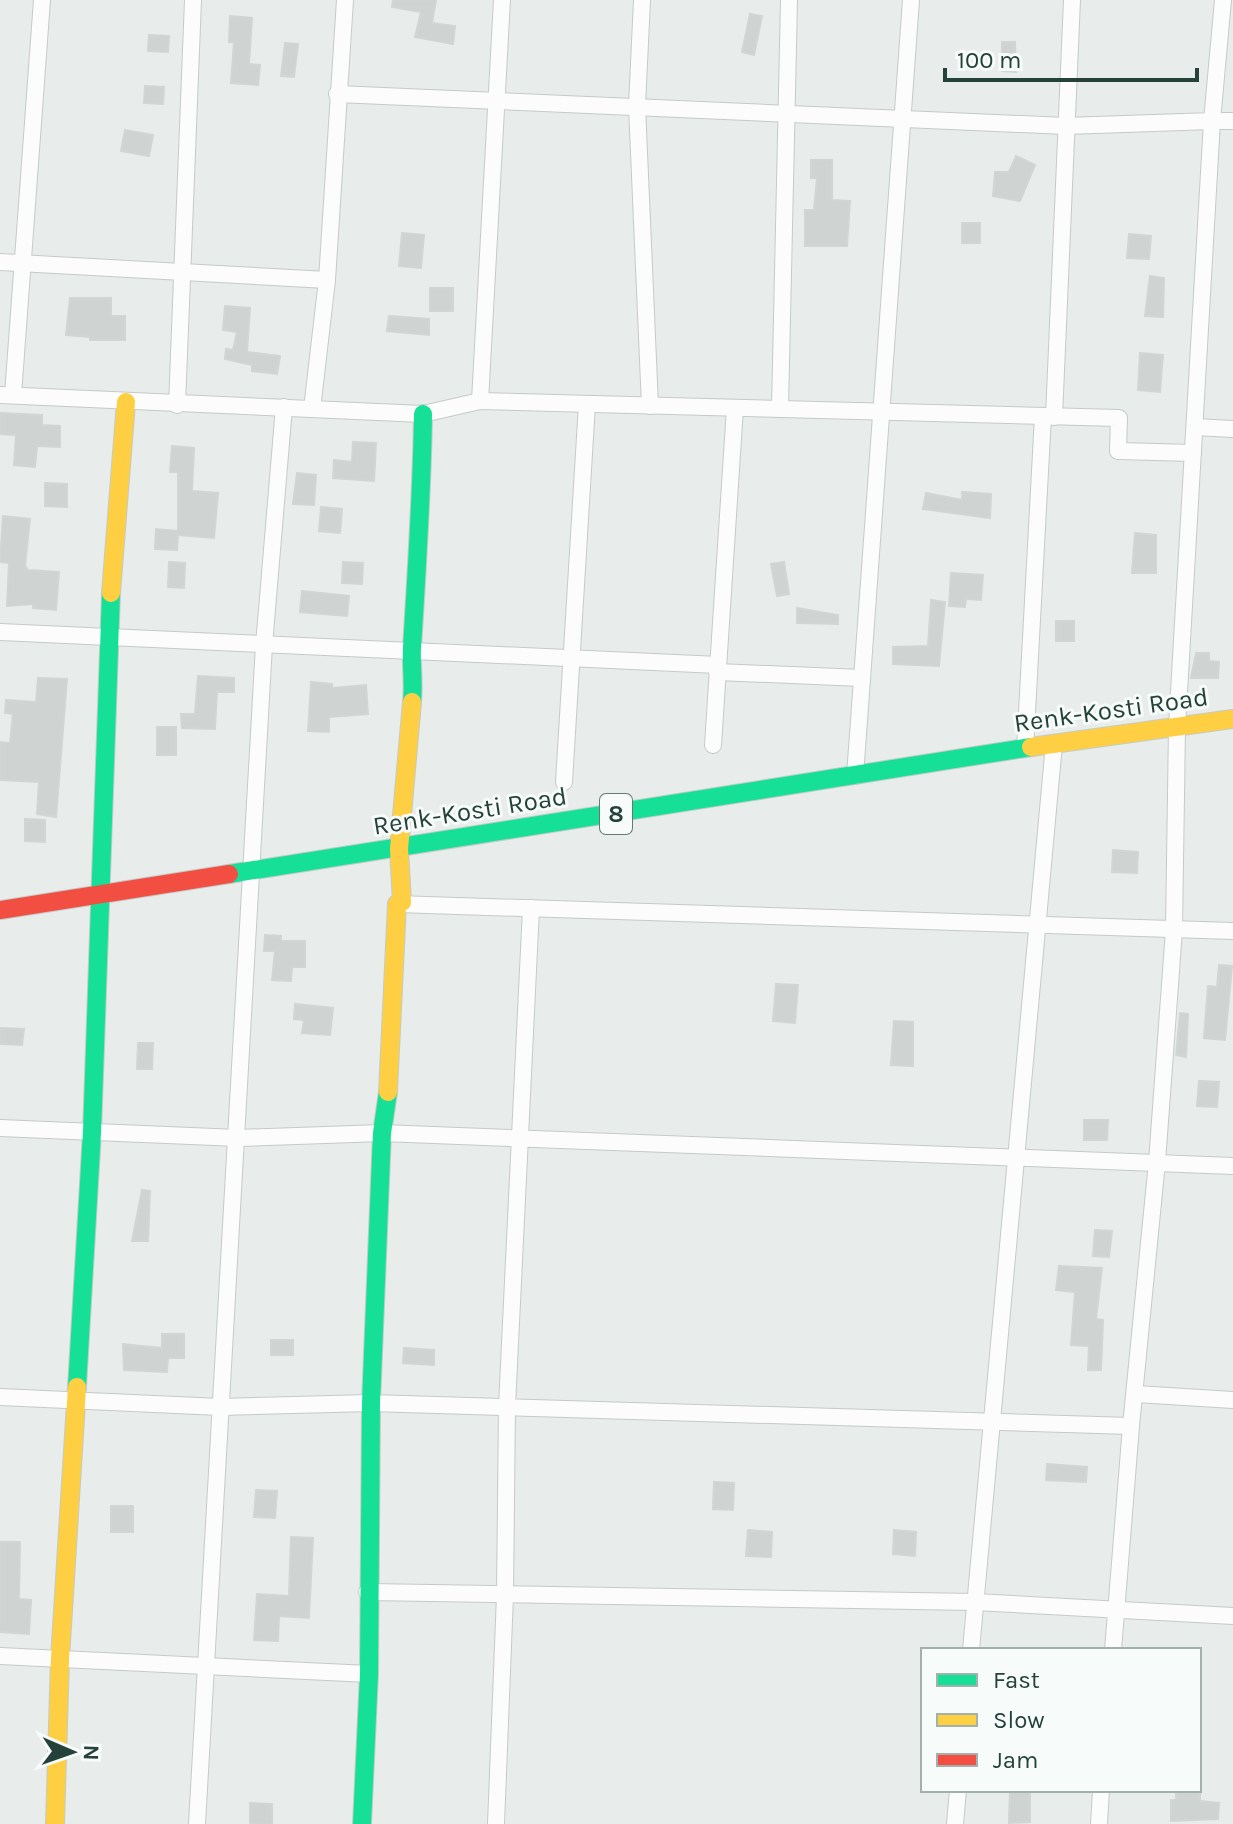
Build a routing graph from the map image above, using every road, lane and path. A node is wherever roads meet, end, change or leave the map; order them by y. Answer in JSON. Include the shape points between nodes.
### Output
{"nodes":[{"id":1,"x":42,"y":0,"type":"edge"},
{"id":2,"x":193,"y":0,"type":"edge"},
{"id":3,"x":345,"y":0,"type":"edge"},
{"id":4,"x":502,"y":0,"type":"edge"},
{"id":5,"x":642,"y":0,"type":"edge"},
{"id":6,"x":789,"y":0,"type":"edge"},
{"id":7,"x":911,"y":0,"type":"edge"},
{"id":8,"x":1072,"y":0,"type":"edge"},
{"id":9,"x":1223,"y":0,"type":"edge"},
{"id":10,"x":337,"y":94,"type":"junction"},
{"id":11,"x":497,"y":99,"type":"junction"},
{"id":12,"x":637,"y":106,"type":"junction"},
{"id":13,"x":786,"y":113,"type":"junction"},
{"id":14,"x":903,"y":118,"type":"junction"},
{"id":15,"x":1212,"y":121,"type":"junction"},
{"id":16,"x":1233,"y":121,"type":"edge"},
{"id":17,"x":1066,"y":126,"type":"junction"},
{"id":18,"x":0,"y":262,"type":"edge"},
{"id":19,"x":23,"y":264,"type":"junction"},
{"id":20,"x":182,"y":272,"type":"junction"},
{"id":21,"x":327,"y":280,"type":"junction"},
{"id":22,"x":7,"y":395,"type":"edge"},
{"id":23,"x":480,"y":401,"type":"junction"},
{"id":24,"x":126,"y":402,"type":"junction"},
{"id":25,"x":587,"y":404,"type":"junction"},
{"id":26,"x":177,"y":405,"type":"junction"},
{"id":27,"x":650,"y":406,"type":"junction"},
{"id":28,"x":284,"y":407,"type":"junction"},
{"id":29,"x":735,"y":408,"type":"junction"},
{"id":30,"x":312,"y":409,"type":"junction"},
{"id":31,"x":780,"y":409,"type":"junction"},
{"id":32,"x":880,"y":412,"type":"junction"},
{"id":33,"x":423,"y":414,"type":"junction"},
{"id":34,"x":1049,"y":416,"type":"junction"},
{"id":35,"x":1195,"y":427,"type":"junction"},
{"id":36,"x":1233,"y":429,"type":"edge"},
{"id":37,"x":1193,"y":453,"type":"junction"},
{"id":38,"x":0,"y":632,"type":"edge"},
{"id":39,"x":107,"y":637,"type":"junction"},
{"id":40,"x":264,"y":645,"type":"junction"},
{"id":41,"x":412,"y":652,"type":"junction"},
{"id":42,"x":569,"y":658,"type":"junction"},
{"id":43,"x":718,"y":668,"type":"junction"},
{"id":44,"x":862,"y":678,"type":"junction"},
{"id":45,"x":1233,"y":719,"type":"edge"},
{"id":46,"x":1177,"y":727,"type":"junction"},
{"id":47,"x":1054,"y":744,"type":"junction"},
{"id":48,"x":713,"y":745,"type":"dead end"},
{"id":49,"x":1025,"y":749,"type":"junction"},
{"id":50,"x":855,"y":776,"type":"junction"},
{"id":51,"x":564,"y":782,"type":"dead end"},
{"id":52,"x":399,"y":849,"type":"junction"},
{"id":53,"x":252,"y":871,"type":"junction"},
{"id":54,"x":99,"y":894,"type":"junction"},
{"id":55,"x":397,"y":904,"type":"junction"},
{"id":56,"x":531,"y":908,"type":"junction"},
{"id":57,"x":0,"y":910,"type":"edge"},
{"id":58,"x":1039,"y":924,"type":"junction"},
{"id":59,"x":1174,"y":930,"type":"junction"},
{"id":60,"x":1233,"y":931,"type":"edge"},
{"id":61,"x":0,"y":1128,"type":"edge"},
{"id":62,"x":92,"y":1132,"type":"junction"},
{"id":63,"x":382,"y":1133,"type":"junction"},
{"id":64,"x":238,"y":1138,"type":"junction"},
{"id":65,"x":521,"y":1138,"type":"junction"},
{"id":66,"x":1019,"y":1157,"type":"junction"},
{"id":67,"x":1157,"y":1162,"type":"junction"},
{"id":68,"x":1233,"y":1166,"type":"edge"},
{"id":69,"x":1136,"y":1394,"type":"junction"},
{"id":70,"x":0,"y":1397,"type":"edge"},
{"id":71,"x":1233,"y":1400,"type":"edge"},
{"id":72,"x":77,"y":1401,"type":"junction"},
{"id":73,"x":371,"y":1403,"type":"junction"},
{"id":74,"x":507,"y":1406,"type":"junction"},
{"id":75,"x":220,"y":1407,"type":"junction"},
{"id":76,"x":992,"y":1419,"type":"junction"},
{"id":77,"x":1131,"y":1426,"type":"junction"},
{"id":78,"x":367,"y":1592,"type":"junction"},
{"id":79,"x":505,"y":1595,"type":"junction"},
{"id":80,"x":975,"y":1602,"type":"junction"},
{"id":81,"x":1116,"y":1609,"type":"junction"},
{"id":82,"x":1233,"y":1616,"type":"edge"},
{"id":83,"x":971,"y":1648,"type":"edge"},
{"id":84,"x":1113,"y":1648,"type":"edge"},
{"id":85,"x":0,"y":1656,"type":"edge"},
{"id":86,"x":60,"y":1659,"type":"junction"},
{"id":87,"x":208,"y":1666,"type":"junction"},
{"id":88,"x":369,"y":1674,"type":"junction"},
{"id":89,"x":958,"y":1792,"type":"edge"},
{"id":90,"x":1101,"y":1792,"type":"edge"},
{"id":91,"x":55,"y":1824,"type":"edge"},
{"id":92,"x":197,"y":1824,"type":"edge"},
{"id":93,"x":362,"y":1824,"type":"edge"},
{"id":94,"x":496,"y":1824,"type":"edge"},
{"id":95,"x":955,"y":1824,"type":"edge"},
{"id":96,"x":1099,"y":1824,"type":"edge"}],
"edges":[{"from":1,"to":19,"type":"street"},
{"from":2,"to":20,"type":"street"},
{"from":3,"to":10,"type":"street"},
{"from":4,"to":11,"type":"street"},
{"from":5,"to":12,"type":"street"},
{"from":6,"to":13,"type":"street"},
{"from":7,"to":14,"type":"street"},
{"from":8,"to":17,"type":"street"},
{"from":9,"to":15,"type":"street"},
{"from":10,"to":11,"type":"street"},
{"from":10,"to":21,"type":"street"},
{"from":11,"to":12,"type":"street"},
{"from":11,"to":23,"type":"street"},
{"from":12,"to":13,"type":"street"},
{"from":12,"to":27,"type":"street"},
{"from":13,"to":14,"type":"street"},
{"from":13,"to":31,"type":"street"},
{"from":14,"to":17,"type":"street"},
{"from":14,"to":32,"type":"street"},
{"from":15,"to":16,"type":"street"},
{"from":15,"to":17,"type":"street"},
{"from":15,"to":35,"type":"street"},
{"from":17,"to":34,"type":"street"},
{"from":18,"to":19,"type":"street"},
{"from":19,"to":20,"type":"street"},
{"from":19,"to":22,"type":"street"},
{"from":20,"to":21,"type":"street"},
{"from":20,"to":26,"type":"street"},
{"from":21,"to":30,"type":"street"},
{"from":22,"to":24,"type":"street"},
{"from":23,"to":25,"type":"street"},
{"from":23,"to":33,"type":"street"},
{"from":24,"to":26,"type":"street"},
{"from":24,"to":39,"type":"street"},
{"from":25,"to":27,"type":"street"},
{"from":25,"to":42,"type":"street"},
{"from":26,"to":28,"type":"street"},
{"from":27,"to":29,"type":"street"},
{"from":28,"to":30,"type":"street"},
{"from":28,"to":40,"type":"street"},
{"from":29,"to":31,"type":"street"},
{"from":29,"to":43,"type":"street"},
{"from":30,"to":33,"type":"street"},
{"from":31,"to":32,"type":"street"},
{"from":32,"to":34,"type":"street"},
{"from":32,"to":44,"type":"street"},
{"from":33,"to":41,"type":"street","via":[[421,546]]},
{"from":34,"to":37,"type":"street","via":[[1119,418],[1118,451]]},
{"from":34,"to":49,"type":"street"},
{"from":35,"to":36,"type":"street"},
{"from":35,"to":37,"type":"street"},
{"from":37,"to":46,"type":"street"},
{"from":38,"to":39,"type":"street"},
{"from":39,"to":40,"type":"street"},
{"from":39,"to":54,"type":"street"},
{"from":40,"to":41,"type":"street"},
{"from":40,"to":53,"type":"street"},
{"from":41,"to":42,"type":"street"},
{"from":41,"to":52,"type":"street","via":[[415,674]]},
{"from":42,"to":43,"type":"street"},
{"from":42,"to":51,"type":"street"},
{"from":43,"to":44,"type":"street"},
{"from":43,"to":48,"type":"street"},
{"from":44,"to":50,"type":"street"},
{"from":45,"to":46,"type":"street","name":"Renk-Kosti Road","number":"8"},
{"from":46,"to":47,"type":"street","name":"Renk-Kosti Road","number":"8"},
{"from":46,"to":59,"type":"street"},
{"from":47,"to":49,"type":"street","name":"Renk-Kosti Road","number":"8"},
{"from":47,"to":58,"type":"street"},
{"from":49,"to":50,"type":"street","name":"Renk-Kosti Road","number":"8"},
{"from":50,"to":52,"type":"street","name":"Renk-Kosti Road","number":"8"},
{"from":52,"to":53,"type":"street","name":"Renk-Kosti Road","number":"8"},
{"from":52,"to":55,"type":"street","via":[[402,902]]},
{"from":53,"to":54,"type":"street","name":"Renk-Kosti Road","number":"8"},
{"from":53,"to":64,"type":"street"},
{"from":54,"to":57,"type":"street","name":"Renk-Kosti Road","number":"8"},
{"from":54,"to":62,"type":"street"},
{"from":55,"to":56,"type":"street"},
{"from":55,"to":63,"type":"street","via":[[391,1071]]},
{"from":56,"to":58,"type":"street"},
{"from":56,"to":65,"type":"street"},
{"from":58,"to":59,"type":"street"},
{"from":58,"to":66,"type":"street"},
{"from":59,"to":60,"type":"street"},
{"from":59,"to":67,"type":"street"},
{"from":61,"to":62,"type":"street"},
{"from":62,"to":64,"type":"street"},
{"from":62,"to":72,"type":"street"},
{"from":63,"to":64,"type":"street"},
{"from":63,"to":65,"type":"street"},
{"from":63,"to":73,"type":"street"},
{"from":64,"to":75,"type":"street"},
{"from":65,"to":66,"type":"street"},
{"from":65,"to":74,"type":"street"},
{"from":66,"to":67,"type":"street"},
{"from":66,"to":76,"type":"street"},
{"from":67,"to":68,"type":"street"},
{"from":67,"to":69,"type":"street"},
{"from":69,"to":71,"type":"street"},
{"from":69,"to":77,"type":"street"},
{"from":70,"to":72,"type":"street"},
{"from":72,"to":75,"type":"street"},
{"from":72,"to":86,"type":"street"},
{"from":73,"to":74,"type":"street"},
{"from":73,"to":75,"type":"street"},
{"from":73,"to":78,"type":"street"},
{"from":74,"to":76,"type":"street"},
{"from":74,"to":79,"type":"street"},
{"from":75,"to":87,"type":"street"},
{"from":76,"to":77,"type":"street"},
{"from":76,"to":80,"type":"street"},
{"from":77,"to":81,"type":"street"},
{"from":78,"to":79,"type":"street"},
{"from":78,"to":88,"type":"street"},
{"from":79,"to":80,"type":"street"},
{"from":79,"to":94,"type":"street"},
{"from":80,"to":81,"type":"street"},
{"from":80,"to":83,"type":"street"},
{"from":81,"to":82,"type":"street"},
{"from":81,"to":84,"type":"street"},
{"from":85,"to":86,"type":"street"},
{"from":86,"to":87,"type":"street"},
{"from":86,"to":91,"type":"street"},
{"from":87,"to":88,"type":"street"},
{"from":87,"to":92,"type":"street"},
{"from":88,"to":93,"type":"street"},
{"from":89,"to":95,"type":"street"},
{"from":90,"to":96,"type":"street"}]}
